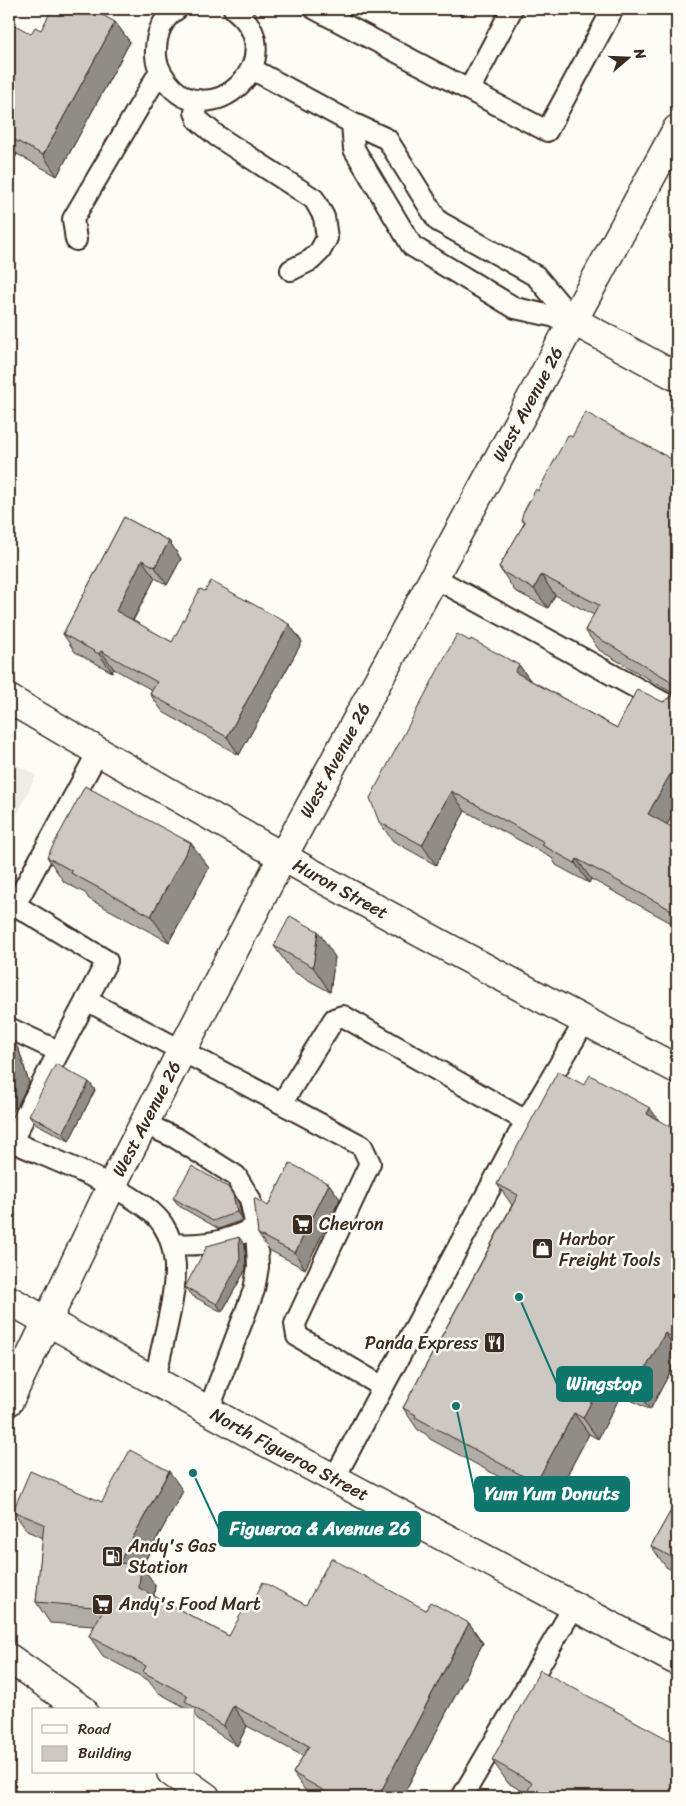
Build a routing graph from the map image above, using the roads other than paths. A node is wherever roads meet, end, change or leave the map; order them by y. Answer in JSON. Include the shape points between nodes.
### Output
{"nodes":[{"id":1,"x":177,"y":9,"type":"edge"},
{"id":2,"x":234,"y":9,"type":"edge"},
{"id":3,"x":316,"y":9,"type":"edge"},
{"id":4,"x":512,"y":9,"type":"edge"},
{"id":5,"x":613,"y":9,"type":"edge"},
{"id":6,"x":252,"y":69,"type":"junction"},
{"id":7,"x":160,"y":71,"type":"junction"},
{"id":8,"x":469,"y":90,"type":"junction"},
{"id":9,"x":198,"y":100,"type":"junction"},
{"id":10,"x":352,"y":123,"type":"junction"},
{"id":11,"x":677,"y":129,"type":"edge"},
{"id":12,"x":76,"y":240,"type":"dead end"},
{"id":13,"x":291,"y":270,"type":"dead end"},
{"id":14,"x":574,"y":321,"type":"junction"},
{"id":15,"x":677,"y":377,"type":"edge"},
{"id":16,"x":435,"y":578,"type":"junction"},
{"id":17,"x":9,"y":699,"type":"edge"},
{"id":18,"x":677,"y":710,"type":"edge"},
{"id":19,"x":98,"y":752,"type":"junction"},
{"id":20,"x":283,"y":856,"type":"junction"},
{"id":21,"x":86,"y":1000,"type":"junction"},
{"id":22,"x":585,"y":1021,"type":"junction"},
{"id":23,"x":9,"y":1028,"type":"edge"},
{"id":24,"x":183,"y":1050,"type":"junction"},
{"id":25,"x":58,"y":1052,"type":"junction"},
{"id":26,"x":677,"y":1069,"type":"edge"},
{"id":27,"x":282,"y":1103,"type":"junction"},
{"id":28,"x":526,"y":1121,"type":"junction"},
{"id":29,"x":145,"y":1124,"type":"junction"},
{"id":30,"x":10,"y":1144,"type":"edge"},
{"id":31,"x":111,"y":1187,"type":"junction"},
{"id":32,"x":256,"y":1227,"type":"junction"},
{"id":33,"x":172,"y":1244,"type":"junction"},
{"id":34,"x":9,"y":1300,"type":"edge"},
{"id":35,"x":46,"y":1320,"type":"junction"},
{"id":36,"x":155,"y":1381,"type":"junction"},
{"id":37,"x":383,"y":1387,"type":"junction"},
{"id":38,"x":9,"y":1401,"type":"edge"},
{"id":39,"x":209,"y":1409,"type":"junction"},
{"id":40,"x":334,"y":1479,"type":"junction"},
{"id":41,"x":573,"y":1608,"type":"junction"},
{"id":42,"x":9,"y":1658,"type":"edge"},
{"id":43,"x":677,"y":1661,"type":"edge"},
{"id":44,"x":80,"y":1708,"type":"edge"},
{"id":45,"x":174,"y":1774,"type":"edge"},
{"id":46,"x":206,"y":1797,"type":"edge"},
{"id":47,"x":462,"y":1797,"type":"edge"}],
"edges":[{"from":1,"to":7,"type":"lane","via":[[163,23],[156,38],[155,55]]},
{"from":2,"to":6,"type":"lane","via":[[247,21],[254,36],[256,53]]},
{"from":3,"to":8,"type":"lane"},
{"from":4,"to":8,"type":"lane"},
{"from":5,"to":8,"type":"lane","via":[[547,131]]},
{"from":6,"to":9,"type":"lane","via":[[244,83],[230,94]]},
{"from":6,"to":10,"type":"lane"},
{"from":7,"to":9,"type":"lane","via":[[169,85]]},
{"from":7,"to":12,"type":"lane","via":[[73,219]]},
{"from":9,"to":13,"type":"lane","via":[[195,112],[198,120],[217,136],[314,199],[324,217],[328,238],[320,251],[311,260]]},
{"from":10,"to":14,"type":"lane","via":[[387,139],[438,221],[536,276]]},
{"from":10,"to":14,"type":"lane","via":[[354,149],[412,246],[515,308]]},
{"from":11,"to":14,"type":"main road","name":"West Avenue 26"},
{"from":14,"to":15,"type":"main road"},
{"from":14,"to":16,"type":"main road","name":"West Avenue 26"},
{"from":16,"to":18,"type":"lane"},
{"from":16,"to":20,"type":"main road","name":"West Avenue 26"},
{"from":17,"to":19,"type":"main road","name":"Huron Street"},
{"from":19,"to":20,"type":"main road","name":"Huron Street"},
{"from":19,"to":21,"type":"lane","via":[[15,905],[107,961]]},
{"from":20,"to":22,"type":"main road","name":"Huron Street"},
{"from":20,"to":24,"type":"main road","name":"West Avenue 26"},
{"from":21,"to":24,"type":"lane"},
{"from":21,"to":25,"type":"lane"},
{"from":22,"to":26,"type":"main road","name":"Huron Street"},
{"from":22,"to":28,"type":"lane"},
{"from":23,"to":25,"type":"lane"},
{"from":24,"to":27,"type":"lane"},
{"from":24,"to":29,"type":"main road","name":"West Avenue 26"},
{"from":25,"to":30,"type":"lane"},
{"from":27,"to":28,"type":"lane","via":[[334,1019],[343,1016]]},
{"from":27,"to":37,"type":"lane","via":[[362,1146],[370,1163],[295,1324],[298,1336]]},
{"from":28,"to":37,"type":"lane"},
{"from":29,"to":31,"type":"main road","name":"West Avenue 26"},
{"from":29,"to":32,"type":"lane","via":[[176,1138],[236,1176],[250,1199]]},
{"from":30,"to":31,"type":"lane"},
{"from":31,"to":33,"type":"lane","via":[[144,1206],[163,1224]]},
{"from":31,"to":35,"type":"main road","name":"West Avenue 26"},
{"from":32,"to":33,"type":"lane","via":[[232,1239],[201,1245]]},
{"from":32,"to":39,"type":"lane","via":[[258,1267],[254,1290]]},
{"from":33,"to":36,"type":"lane","via":[[175,1266]]},
{"from":34,"to":35,"type":"main road","name":"North Figueroa Street"},
{"from":35,"to":36,"type":"main road","name":"North Figueroa Street"},
{"from":35,"to":38,"type":"main road","name":"West Avenue 26"},
{"from":36,"to":39,"type":"main road","name":"North Figueroa Street"},
{"from":37,"to":40,"type":"lane"},
{"from":39,"to":40,"type":"main road","name":"North Figueroa Street"},
{"from":40,"to":41,"type":"main road","name":"North Figueroa Street"},
{"from":41,"to":43,"type":"main road","name":"North Figueroa Street"},
{"from":41,"to":47,"type":"lane"},
{"from":42,"to":44,"type":"main road"},
{"from":45,"to":46,"type":"main road"}]}
